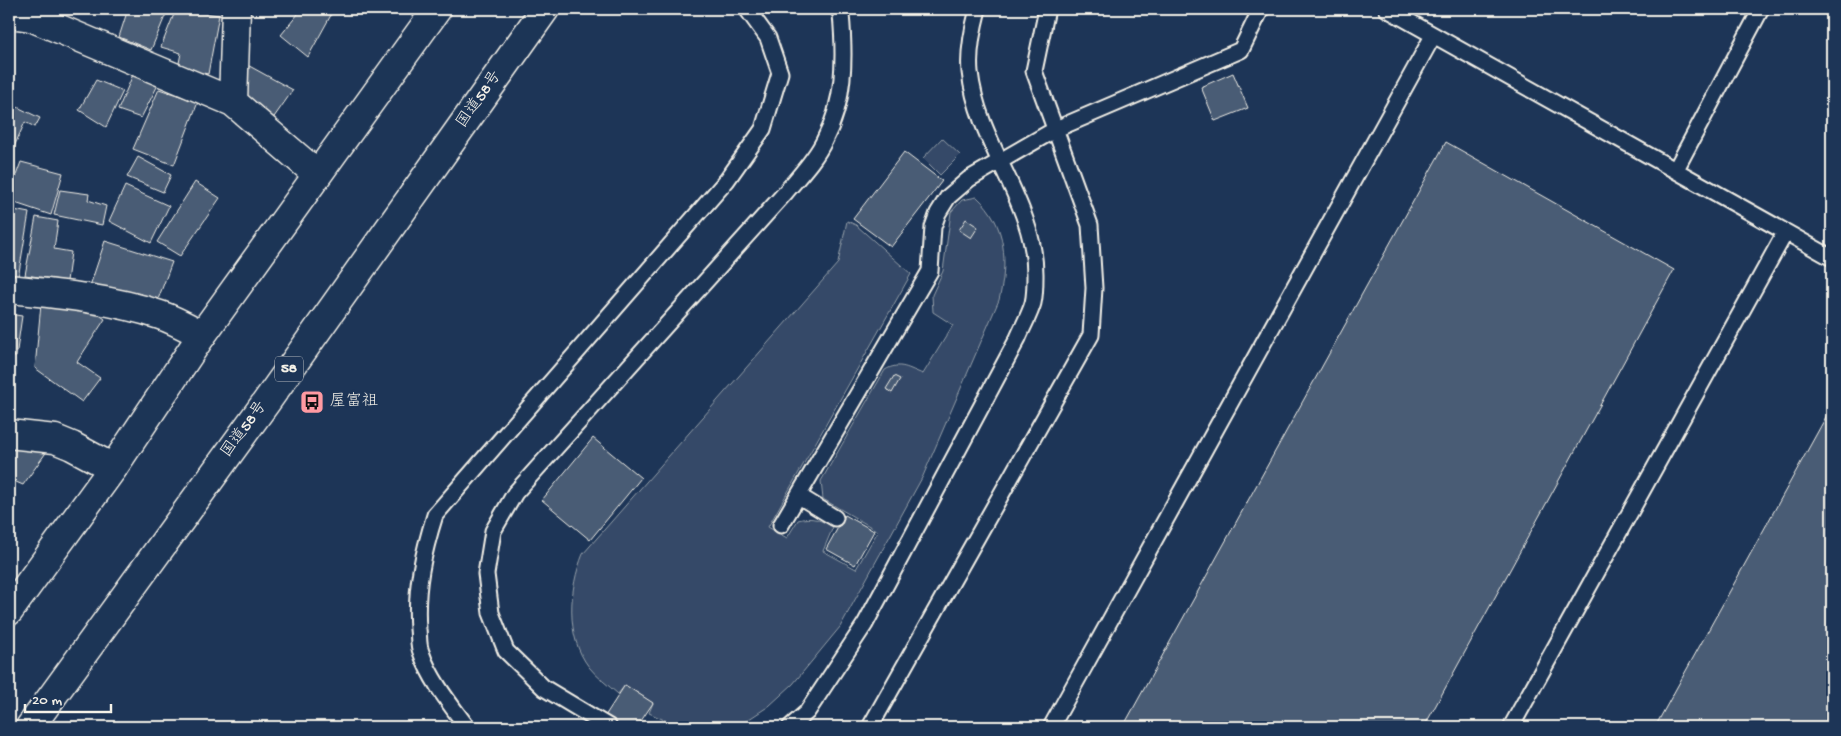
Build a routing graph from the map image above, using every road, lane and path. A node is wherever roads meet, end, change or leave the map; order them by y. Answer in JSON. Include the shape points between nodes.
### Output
{"nodes":[{"id":1,"x":236,"y":9,"type":"edge"},
{"id":2,"x":437,"y":9,"type":"edge"},
{"id":3,"x":545,"y":9,"type":"edge"},
{"id":4,"x":747,"y":9,"type":"edge"},
{"id":5,"x":838,"y":9,"type":"edge"},
{"id":6,"x":978,"y":9,"type":"edge"},
{"id":7,"x":1047,"y":9,"type":"edge"},
{"id":8,"x":1261,"y":9,"type":"edge"},
{"id":9,"x":1387,"y":9,"type":"edge"},
{"id":10,"x":1761,"y":9,"type":"edge"},
{"id":11,"x":9,"y":14,"type":"edge"},
{"id":12,"x":1433,"y":36,"type":"junction"},
{"id":13,"x":233,"y":102,"type":"junction"},
{"id":14,"x":1056,"y":130,"type":"junction"},
{"id":15,"x":999,"y":162,"type":"junction"},
{"id":16,"x":1676,"y":169,"type":"junction"},
{"id":17,"x":317,"y":174,"type":"junction"},
{"id":18,"x":1785,"y":233,"type":"junction"},
{"id":19,"x":1832,"y":258,"type":"edge"},
{"id":20,"x":9,"y":289,"type":"edge"},
{"id":21,"x":202,"y":335,"type":"junction"},
{"id":22,"x":9,"y":434,"type":"edge"},
{"id":23,"x":113,"y":468,"type":"junction"},
{"id":24,"x":799,"y":496,"type":"junction"},
{"id":25,"x":835,"y":518,"type":"dead end"},
{"id":26,"x":781,"y":525,"type":"dead end"},
{"id":27,"x":12,"y":600,"type":"edge"},
{"id":28,"x":30,"y":727,"type":"edge"},
{"id":29,"x":467,"y":727,"type":"edge"},
{"id":30,"x":608,"y":727,"type":"edge"},
{"id":31,"x":790,"y":727,"type":"edge"},
{"id":32,"x":870,"y":727,"type":"edge"},
{"id":33,"x":1051,"y":727,"type":"edge"},
{"id":34,"x":1511,"y":727,"type":"edge"}],
"edges":[{"from":1,"to":13,"type":"main road"},
{"from":2,"to":17,"type":"main road"},
{"from":3,"to":28,"type":"main road","name":"国道58号","number":"58"},
{"from":4,"to":29,"type":"lane","via":[[768,38],[780,73],[763,129],[727,180],[435,515],[418,583],[416,605],[420,651],[446,699]]},
{"from":5,"to":30,"type":"lane","via":[[842,14],[845,56],[839,101],[824,142],[785,194],[515,493],[493,530],[486,574],[491,613],[506,651],[544,688]]},
{"from":6,"to":15,"type":"lane","via":[[970,72],[981,118]]},
{"from":7,"to":14,"type":"lane","via":[[1034,71]]},
{"from":8,"to":14,"type":"lane","via":[[1241,50]]},
{"from":9,"to":12,"type":"lane"},
{"from":10,"to":16,"type":"lane"},
{"from":11,"to":13,"type":"main road","via":[[31,17]]},
{"from":12,"to":16,"type":"lane"},
{"from":12,"to":33,"type":"lane"},
{"from":13,"to":17,"type":"main road"},
{"from":14,"to":15,"type":"lane"},
{"from":14,"to":32,"type":"lane","via":[[1090,225],[1094,288],[1091,335]]},
{"from":15,"to":24,"type":"lane","via":[[969,179],[948,198],[938,213],[933,227],[930,271]]},
{"from":15,"to":31,"type":"lane","via":[[1032,235],[1035,257],[1033,302],[1018,338],[870,616],[807,712]]},
{"from":16,"to":18,"type":"lane"},
{"from":17,"to":21,"type":"main road"},
{"from":18,"to":19,"type":"lane"},
{"from":18,"to":34,"type":"lane"},
{"from":20,"to":21,"type":"main road","via":[[138,308]]},
{"from":21,"to":23,"type":"main road"},
{"from":22,"to":23,"type":"main road","via":[[55,439]]},
{"from":23,"to":27,"type":"main road"},
{"from":24,"to":25,"type":"lane"},
{"from":24,"to":26,"type":"lane"}]}
